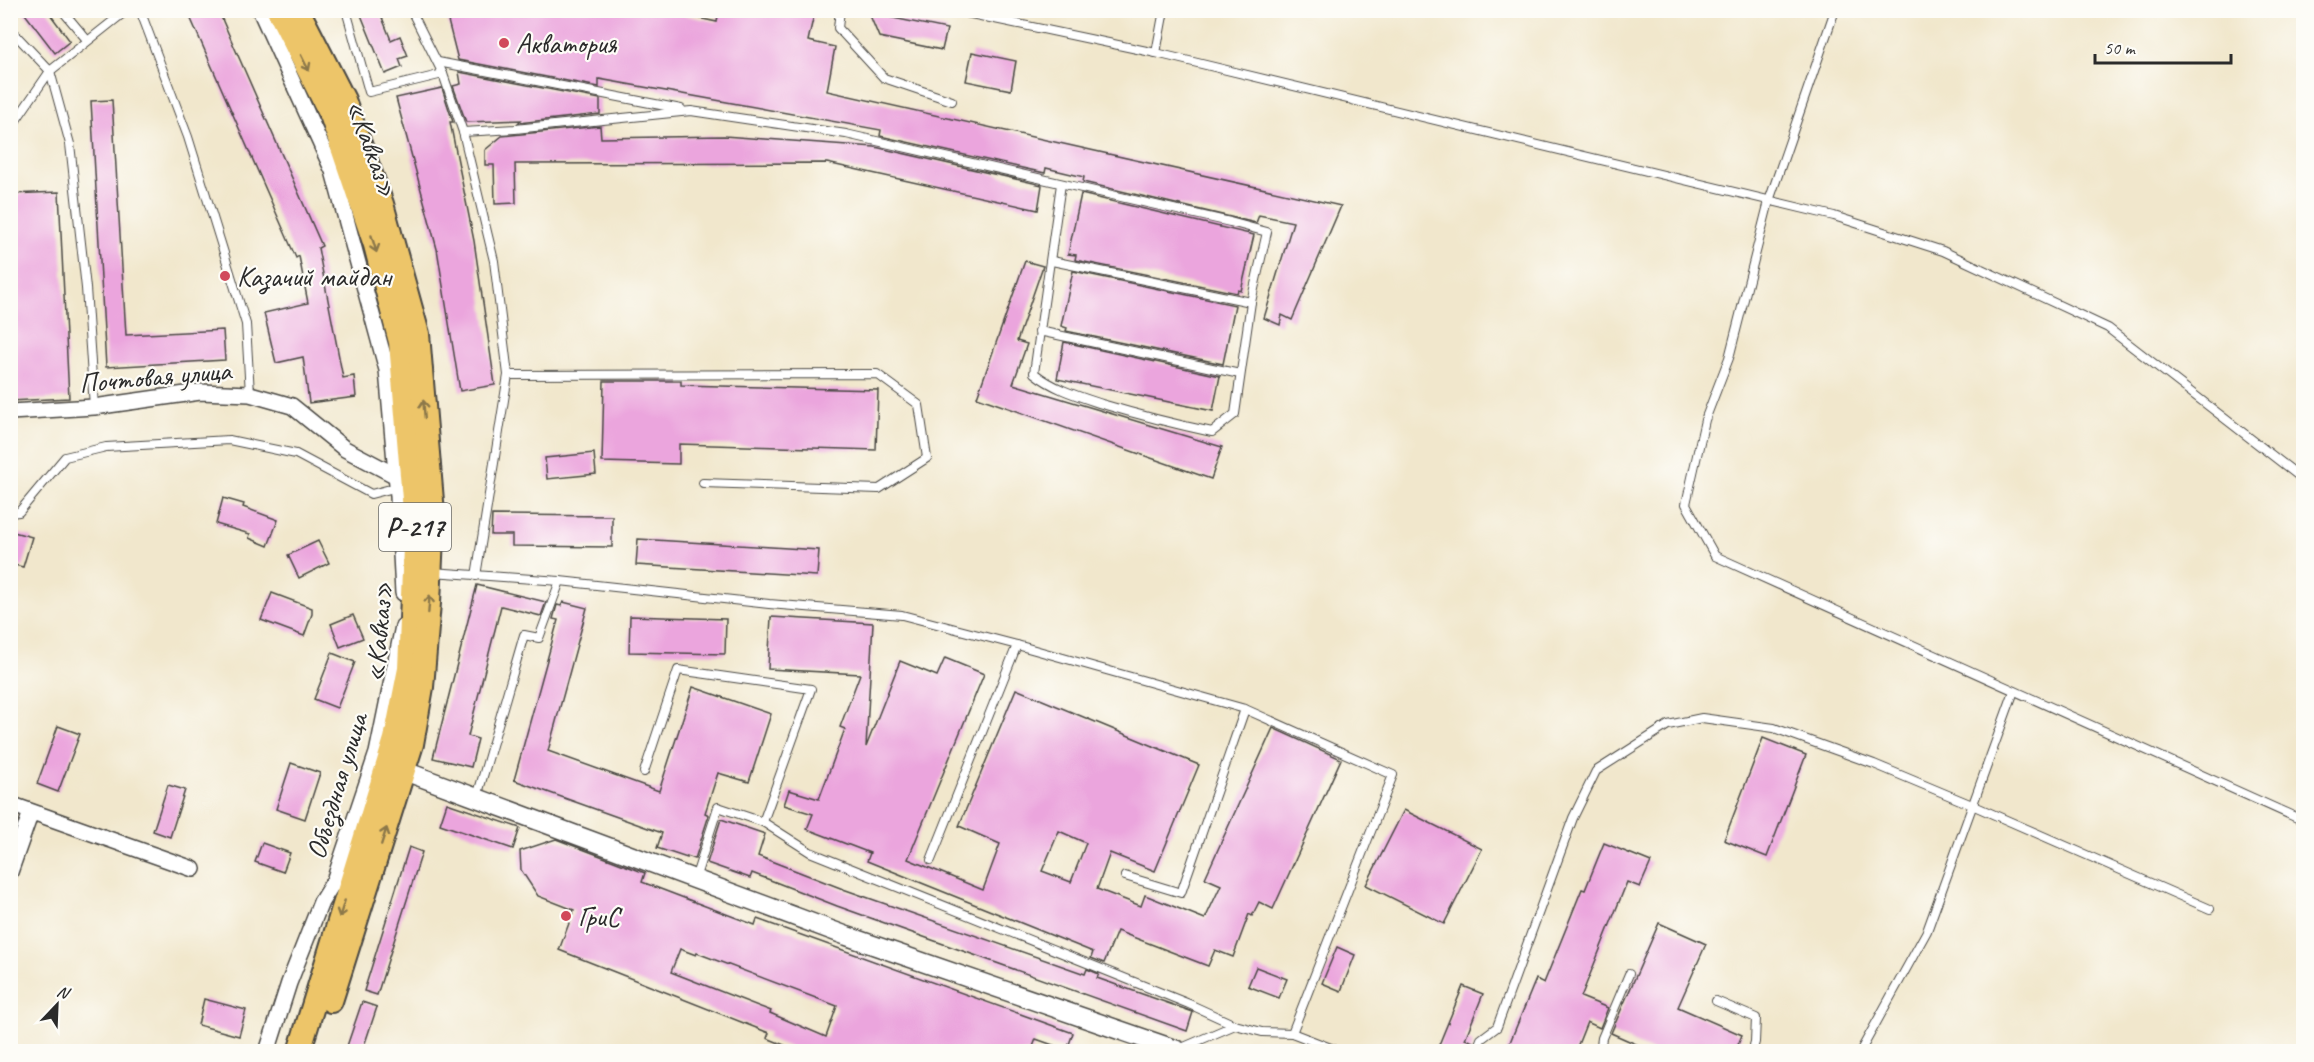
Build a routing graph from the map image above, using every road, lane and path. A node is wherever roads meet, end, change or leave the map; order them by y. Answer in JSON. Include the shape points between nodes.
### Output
{"nodes":[{"id":1,"x":62,"y":10,"type":"edge"},
{"id":2,"x":127,"y":10,"type":"edge"},
{"id":3,"x":140,"y":10,"type":"edge"},
{"id":4,"x":260,"y":10,"type":"edge"},
{"id":5,"x":278,"y":10,"type":"edge"},
{"id":6,"x":298,"y":10,"type":"edge"},
{"id":7,"x":346,"y":10,"type":"edge"},
{"id":8,"x":411,"y":10,"type":"edge"},
{"id":9,"x":840,"y":10,"type":"edge"},
{"id":10,"x":952,"y":10,"type":"edge"},
{"id":11,"x":1164,"y":10,"type":"edge"},
{"id":12,"x":1835,"y":10,"type":"edge"},
{"id":13,"x":10,"y":29,"type":"edge"},
{"id":14,"x":87,"y":40,"type":"junction"},
{"id":15,"x":1156,"y":53,"type":"junction"},
{"id":16,"x":438,"y":62,"type":"junction"},
{"id":17,"x":50,"y":71,"type":"junction"},
{"id":18,"x":442,"y":74,"type":"junction"},
{"id":19,"x":952,"y":101,"type":"dead end"},
{"id":20,"x":691,"y":111,"type":"junction"},
{"id":21,"x":10,"y":129,"type":"edge"},
{"id":22,"x":463,"y":132,"type":"junction"},
{"id":23,"x":1061,"y":184,"type":"junction"},
{"id":24,"x":1768,"y":201,"type":"junction"},
{"id":25,"x":1052,"y":261,"type":"junction"},
{"id":26,"x":1251,"y":302,"type":"junction"},
{"id":27,"x":1039,"y":331,"type":"junction"},
{"id":28,"x":508,"y":375,"type":"junction"},
{"id":29,"x":1240,"y":375,"type":"junction"},
{"id":30,"x":250,"y":394,"type":"junction"},
{"id":31,"x":94,"y":407,"type":"junction"},
{"id":32,"x":10,"y":412,"type":"edge"},
{"id":33,"x":2304,"y":480,"type":"edge"},
{"id":34,"x":402,"y":482,"type":"junction"},
{"id":35,"x":703,"y":483,"type":"dead end"},
{"id":36,"x":10,"y":513,"type":"edge"},
{"id":37,"x":430,"y":572,"type":"junction"},
{"id":38,"x":476,"y":576,"type":"junction"},
{"id":39,"x":560,"y":581,"type":"junction"},
{"id":40,"x":1017,"y":645,"type":"junction"},
{"id":41,"x":2014,"y":692,"type":"junction"},
{"id":42,"x":1245,"y":709,"type":"junction"},
{"id":43,"x":395,"y":768,"type":"junction"},
{"id":44,"x":644,"y":772,"type":"dead end"},
{"id":45,"x":477,"y":798,"type":"junction"},
{"id":46,"x":10,"y":804,"type":"edge"},
{"id":47,"x":1972,"y":805,"type":"junction"},
{"id":48,"x":31,"y":812,"type":"junction"},
{"id":49,"x":2304,"y":821,"type":"edge"},
{"id":50,"x":763,"y":822,"type":"junction"},
{"id":51,"x":931,"y":860,"type":"dead end"},
{"id":52,"x":193,"y":869,"type":"dead end"},
{"id":53,"x":10,"y":872,"type":"edge"},
{"id":54,"x":1125,"y":876,"type":"dead end"},
{"id":55,"x":343,"y":879,"type":"junction"},
{"id":56,"x":695,"y":879,"type":"junction"},
{"id":57,"x":2210,"y":909,"type":"dead end"},
{"id":58,"x":1629,"y":974,"type":"dead end"},
{"id":59,"x":1716,"y":1001,"type":"dead end"},
{"id":60,"x":1235,"y":1025,"type":"junction"},
{"id":61,"x":1292,"y":1033,"type":"junction"},
{"id":62,"x":1177,"y":1051,"type":"edge"},
{"id":63,"x":267,"y":1052,"type":"edge"},
{"id":64,"x":299,"y":1052,"type":"edge"},
{"id":65,"x":315,"y":1052,"type":"edge"},
{"id":66,"x":1341,"y":1052,"type":"edge"},
{"id":67,"x":1476,"y":1052,"type":"edge"},
{"id":68,"x":1600,"y":1052,"type":"edge"},
{"id":69,"x":1752,"y":1052,"type":"edge"},
{"id":70,"x":1860,"y":1052,"type":"edge"}],
"edges":[{"from":1,"to":14,"type":"lane"},
{"from":2,"to":14,"type":"lane"},
{"from":3,"to":30,"type":"lane","via":[[188,136],[246,324]]},
{"from":4,"to":34,"type":"street","name":"Объездная улица","via":[[333,171],[387,370]]},
{"from":5,"to":34,"type":"main road","name":"«Кавказ»","number":"Р-217","one_way":true,"via":[[331,115],[375,245],[400,342]]},
{"from":37,"to":6,"type":"main road","name":"«Кавказ»","number":"Р-217","one_way":true,"via":[[433,513],[418,334],[382,204],[344,100]]},
{"from":7,"to":18,"type":"lane","via":[[369,92]]},
{"from":8,"to":16,"type":"lane"},
{"from":9,"to":19,"type":"lane","via":[[838,28],[884,78]]},
{"from":10,"to":15,"type":"lane"},
{"from":11,"to":15,"type":"lane"},
{"from":12,"to":24,"type":"lane"},
{"from":13,"to":17,"type":"lane"},
{"from":14,"to":17,"type":"lane"},
{"from":15,"to":24,"type":"lane"},
{"from":16,"to":18,"type":"lane"},
{"from":16,"to":20,"type":"lane"},
{"from":17,"to":21,"type":"lane"},
{"from":17,"to":31,"type":"lane","via":[[70,144]]},
{"from":18,"to":22,"type":"lane"},
{"from":20,"to":22,"type":"lane"},
{"from":20,"to":23,"type":"lane","via":[[846,135]]},
{"from":22,"to":28,"type":"lane","via":[[494,261]]},
{"from":23,"to":25,"type":"lane"},
{"from":23,"to":26,"type":"lane","via":[[1267,232]]},
{"from":24,"to":33,"type":"lane","via":[[1834,216],[1943,251],[2108,328]]},
{"from":24,"to":41,"type":"lane","via":[[1729,358],[1705,420],[1686,504],[1715,556]]},
{"from":25,"to":26,"type":"lane"},
{"from":25,"to":27,"type":"lane"},
{"from":26,"to":29,"type":"lane"},
{"from":27,"to":29,"type":"lane"},
{"from":27,"to":29,"type":"lane","via":[[1034,373],[1048,385],[1154,420],[1212,432],[1235,414]]},
{"from":28,"to":35,"type":"lane","via":[[877,374],[919,405],[927,458],[879,489]]},
{"from":28,"to":38,"type":"lane"},
{"from":30,"to":31,"type":"street","name":"Почтовая улица","via":[[200,392]]},
{"from":30,"to":34,"type":"street","name":"Почтовая улица","via":[[292,406],[345,449]]},
{"from":31,"to":32,"type":"street","name":"Почтовая улица"},
{"from":34,"to":36,"type":"lane","via":[[371,494],[297,454],[229,440],[106,447],[65,457],[19,512]]},
{"from":34,"to":43,"type":"main road","name":"«Кавказ»","number":"Р-217","via":[[416,523],[409,669],[395,739]]},
{"from":34,"to":55,"type":"street","name":"Объездная улица","via":[[404,620],[377,753]]},
{"from":37,"to":38,"type":"lane"},
{"from":43,"to":37,"type":"main road","name":"«Кавказ»","number":"Р-217","one_way":true,"via":[[412,744],[422,687]]},
{"from":38,"to":39,"type":"lane"},
{"from":39,"to":40,"type":"lane","via":[[902,615]]},
{"from":39,"to":45,"type":"lane","via":[[539,638],[524,635]]},
{"from":40,"to":42,"type":"lane"},
{"from":40,"to":51,"type":"lane"},
{"from":41,"to":47,"type":"lane"},
{"from":41,"to":49,"type":"lane"},
{"from":42,"to":54,"type":"lane","via":[[1181,893]]},
{"from":42,"to":61,"type":"lane","via":[[1393,775]]},
{"from":43,"to":45,"type":"street"},
{"from":43,"to":55,"type":"main road","name":"«Кавказ»","number":"Р-217"},
{"from":65,"to":43,"type":"main road","name":"«Кавказ»","number":"Р-217","one_way":true},
{"from":44,"to":50,"type":"lane","via":[[678,670],[811,689]]},
{"from":45,"to":56,"type":"street"},
{"from":46,"to":48,"type":"street"},
{"from":47,"to":57,"type":"lane"},
{"from":47,"to":67,"type":"lane","via":[[1774,728],[1702,718],[1668,725],[1596,771],[1573,818],[1497,1027],[1481,1039]]},
{"from":47,"to":70,"type":"lane","via":[[1927,931]]},
{"from":48,"to":52,"type":"street"},
{"from":48,"to":53,"type":"street"},
{"from":50,"to":56,"type":"lane","via":[[718,807]]},
{"from":50,"to":60,"type":"lane","via":[[810,852]]},
{"from":55,"to":63,"type":"street","name":"Объездная улица","via":[[321,902]]},
{"from":55,"to":64,"type":"main road","name":"«Кавказ»","number":"Р-217","one_way":true},
{"from":56,"to":62,"type":"street"},
{"from":58,"to":68,"type":"lane","via":[[1602,1038]]},
{"from":59,"to":69,"type":"lane","via":[[1756,1018]]},
{"from":60,"to":61,"type":"lane","via":[[1262,1032]]},
{"from":60,"to":62,"type":"lane"},
{"from":61,"to":66,"type":"lane"}]}
